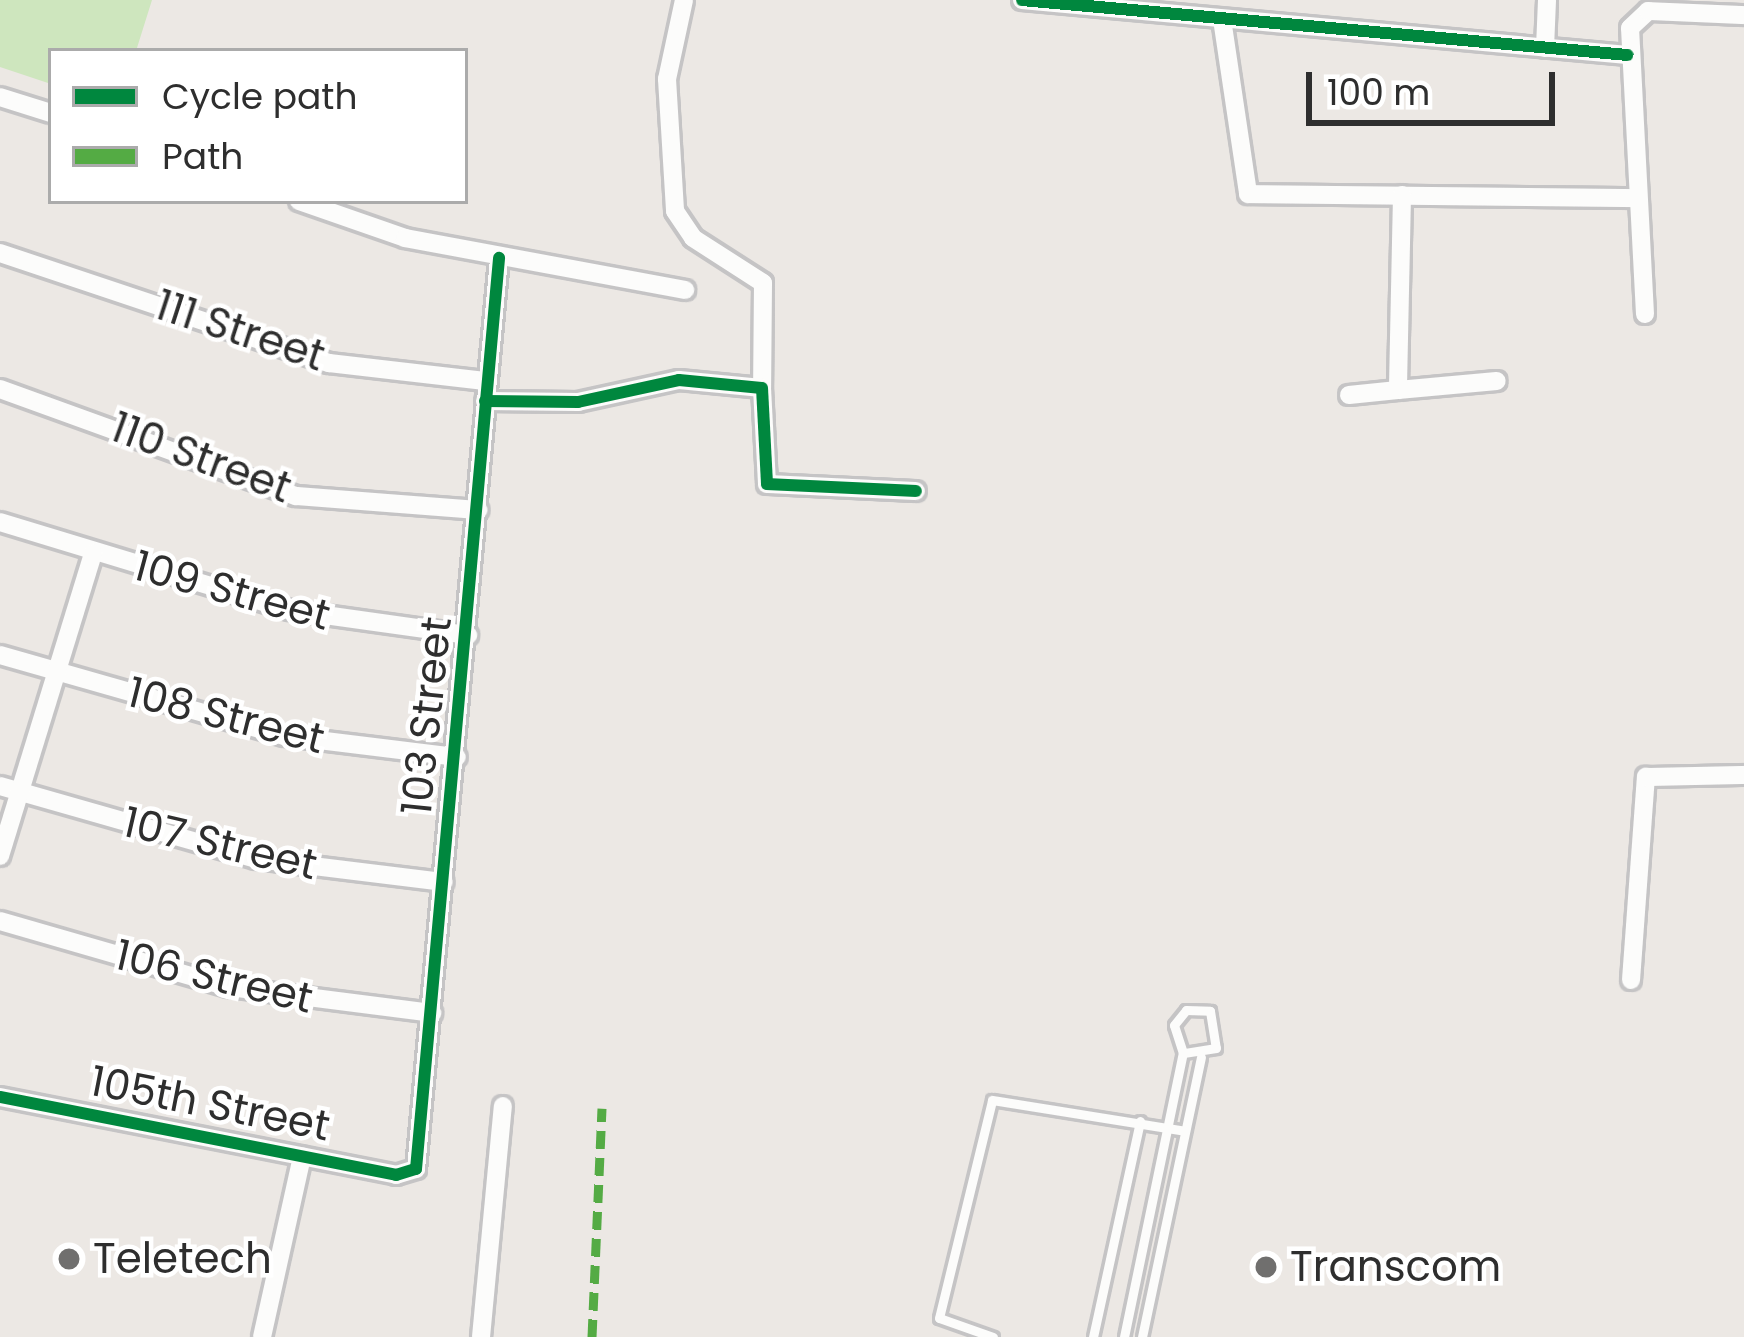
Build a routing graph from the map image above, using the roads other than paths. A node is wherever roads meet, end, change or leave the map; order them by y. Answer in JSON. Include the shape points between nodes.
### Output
{"nodes":[{"id":1,"x":684,"y":0,"type":"edge"},
{"id":2,"x":1022,"y":0,"type":"edge"},
{"id":3,"x":1547,"y":0,"type":"edge"},
{"id":4,"x":1669,"y":5,"type":"edge"},
{"id":5,"x":1165,"y":9,"type":"edge"},
{"id":6,"x":1744,"y":15,"type":"edge"},
{"id":7,"x":1222,"y":20,"type":"junction"},
{"id":8,"x":1544,"y":48,"type":"junction"},
{"id":9,"x":1628,"y":55,"type":"junction"},
{"id":10,"x":0,"y":97,"type":"edge"},
{"id":11,"x":48,"y":111,"type":"edge"},
{"id":12,"x":1402,"y":195,"type":"junction"},
{"id":13,"x":1638,"y":198,"type":"junction"},
{"id":14,"x":309,"y":204,"type":"edge"},
{"id":15,"x":0,"y":253,"type":"edge"},
{"id":16,"x":499,"y":258,"type":"junction"},
{"id":17,"x":685,"y":290,"type":"dead end"},
{"id":18,"x":1645,"y":314,"type":"dead end"},
{"id":19,"x":1497,"y":381,"type":"dead end"},
{"id":20,"x":762,"y":388,"type":"junction"},
{"id":21,"x":0,"y":389,"type":"edge"},
{"id":22,"x":1398,"y":390,"type":"junction"},
{"id":23,"x":485,"y":391,"type":"junction"},
{"id":24,"x":1349,"y":395,"type":"dead end"},
{"id":25,"x":916,"y":491,"type":"dead end"},
{"id":26,"x":478,"y":510,"type":"junction"},
{"id":27,"x":0,"y":522,"type":"edge"},
{"id":28,"x":93,"y":553,"type":"junction"},
{"id":29,"x":469,"y":634,"type":"junction"},
{"id":30,"x":0,"y":655,"type":"edge"},
{"id":31,"x":57,"y":673,"type":"junction"},
{"id":32,"x":457,"y":758,"type":"junction"},
{"id":33,"x":1744,"y":776,"type":"edge"},
{"id":34,"x":10,"y":789,"type":"edge"},
{"id":35,"x":0,"y":856,"type":"edge"},
{"id":36,"x":443,"y":882,"type":"junction"},
{"id":37,"x":0,"y":921,"type":"edge"},
{"id":38,"x":1631,"y":980,"type":"dead end"},
{"id":39,"x":431,"y":1013,"type":"junction"},
{"id":40,"x":1183,"y":1053,"type":"junction"},
{"id":41,"x":1201,"y":1057,"type":"junction"},
{"id":42,"x":0,"y":1097,"type":"edge"},
{"id":43,"x":503,"y":1106,"type":"dead end"},
{"id":44,"x":1140,"y":1121,"type":"junction"},
{"id":45,"x":1168,"y":1127,"type":"junction"},
{"id":46,"x":1185,"y":1131,"type":"junction"},
{"id":47,"x":302,"y":1156,"type":"junction"},
{"id":48,"x":406,"y":1174,"type":"joint"},
{"id":49,"x":1142,"y":1249,"type":"junction"},
{"id":50,"x":1160,"y":1253,"type":"junction"},
{"id":51,"x":1132,"y":1296,"type":"junction"},
{"id":52,"x":1150,"y":1301,"type":"junction"},
{"id":53,"x":262,"y":1337,"type":"edge"},
{"id":54,"x":482,"y":1337,"type":"edge"},
{"id":55,"x":993,"y":1337,"type":"edge"},
{"id":56,"x":1093,"y":1337,"type":"edge"},
{"id":57,"x":1124,"y":1337,"type":"edge"},
{"id":58,"x":1142,"y":1337,"type":"edge"}],
"edges":[{"from":1,"to":20,"type":"street","via":[[667,80],[675,211],[693,238],[763,283]]},
{"from":2,"to":5,"type":"street"},
{"from":3,"to":8,"type":"street"},
{"from":4,"to":6,"type":"street"},
{"from":4,"to":9,"type":"street","via":[[1635,18]]},
{"from":5,"to":7,"type":"street"},
{"from":7,"to":8,"type":"street"},
{"from":7,"to":12,"type":"street","via":[[1248,194]]},
{"from":8,"to":9,"type":"street"},
{"from":9,"to":13,"type":"street"},
{"from":10,"to":11,"type":"street"},
{"from":12,"to":13,"type":"street","via":[[1488,205]]},
{"from":12,"to":22,"type":"street"},
{"from":13,"to":18,"type":"street"},
{"from":14,"to":16,"type":"street"},
{"from":15,"to":23,"type":"street","name":"111 Street","via":[[329,363]]},
{"from":16,"to":17,"type":"street"},
{"from":16,"to":23,"type":"street","name":"103 Street"},
{"from":19,"to":22,"type":"street"},
{"from":20,"to":23,"type":"street","name":"111 Street","via":[[679,380],[578,402]]},
{"from":20,"to":25,"type":"street","via":[[767,484]]},
{"from":21,"to":26,"type":"street","name":"110 Street","via":[[296,496]]},
{"from":22,"to":24,"type":"street"},
{"from":23,"to":26,"type":"street","name":"103 Street"},
{"from":26,"to":29,"type":"street","name":"103 Street"},
{"from":27,"to":28,"type":"street","name":"109 Street"},
{"from":28,"to":29,"type":"street","name":"109 Street","via":[[326,619]]},
{"from":28,"to":31,"type":"street"},
{"from":29,"to":32,"type":"street","name":"103 Street"},
{"from":30,"to":31,"type":"street","name":"108 Street"},
{"from":31,"to":32,"type":"street","name":"108 Street","via":[[285,736]]},
{"from":31,"to":34,"type":"street"},
{"from":32,"to":36,"type":"street","name":"103 Street"},
{"from":33,"to":38,"type":"street","via":[[1653,775],[1642,784]]},
{"from":34,"to":35,"type":"street"},
{"from":34,"to":36,"type":"street","name":"107 Street","via":[[256,859]]},
{"from":36,"to":39,"type":"street","name":"103 Street"},
{"from":37,"to":39,"type":"street","name":"106 Street","via":[[229,987]]},
{"from":39,"to":48,"type":"street","name":"103 Street","via":[[420,1158]]},
{"from":40,"to":41,"type":"lane"},
{"from":40,"to":41,"type":"lane","via":[[1174,1025],[1196,1008],[1219,1022],[1220,1040]]},
{"from":40,"to":45,"type":"lane"},
{"from":41,"to":46,"type":"lane"},
{"from":42,"to":47,"type":"street","name":"105th Street"},
{"from":43,"to":54,"type":"street"},
{"from":44,"to":45,"type":"lane"},
{"from":44,"to":55,"type":"lane","via":[[992,1100],[939,1318]]},
{"from":44,"to":56,"type":"lane"},
{"from":45,"to":46,"type":"lane"},
{"from":45,"to":49,"type":"lane"},
{"from":46,"to":50,"type":"lane"},
{"from":47,"to":48,"type":"street","name":"105th Street"},
{"from":47,"to":53,"type":"street"},
{"from":49,"to":50,"type":"lane"},
{"from":49,"to":51,"type":"lane"},
{"from":50,"to":52,"type":"lane"},
{"from":51,"to":52,"type":"lane"},
{"from":51,"to":57,"type":"lane"},
{"from":52,"to":58,"type":"lane"}]}
